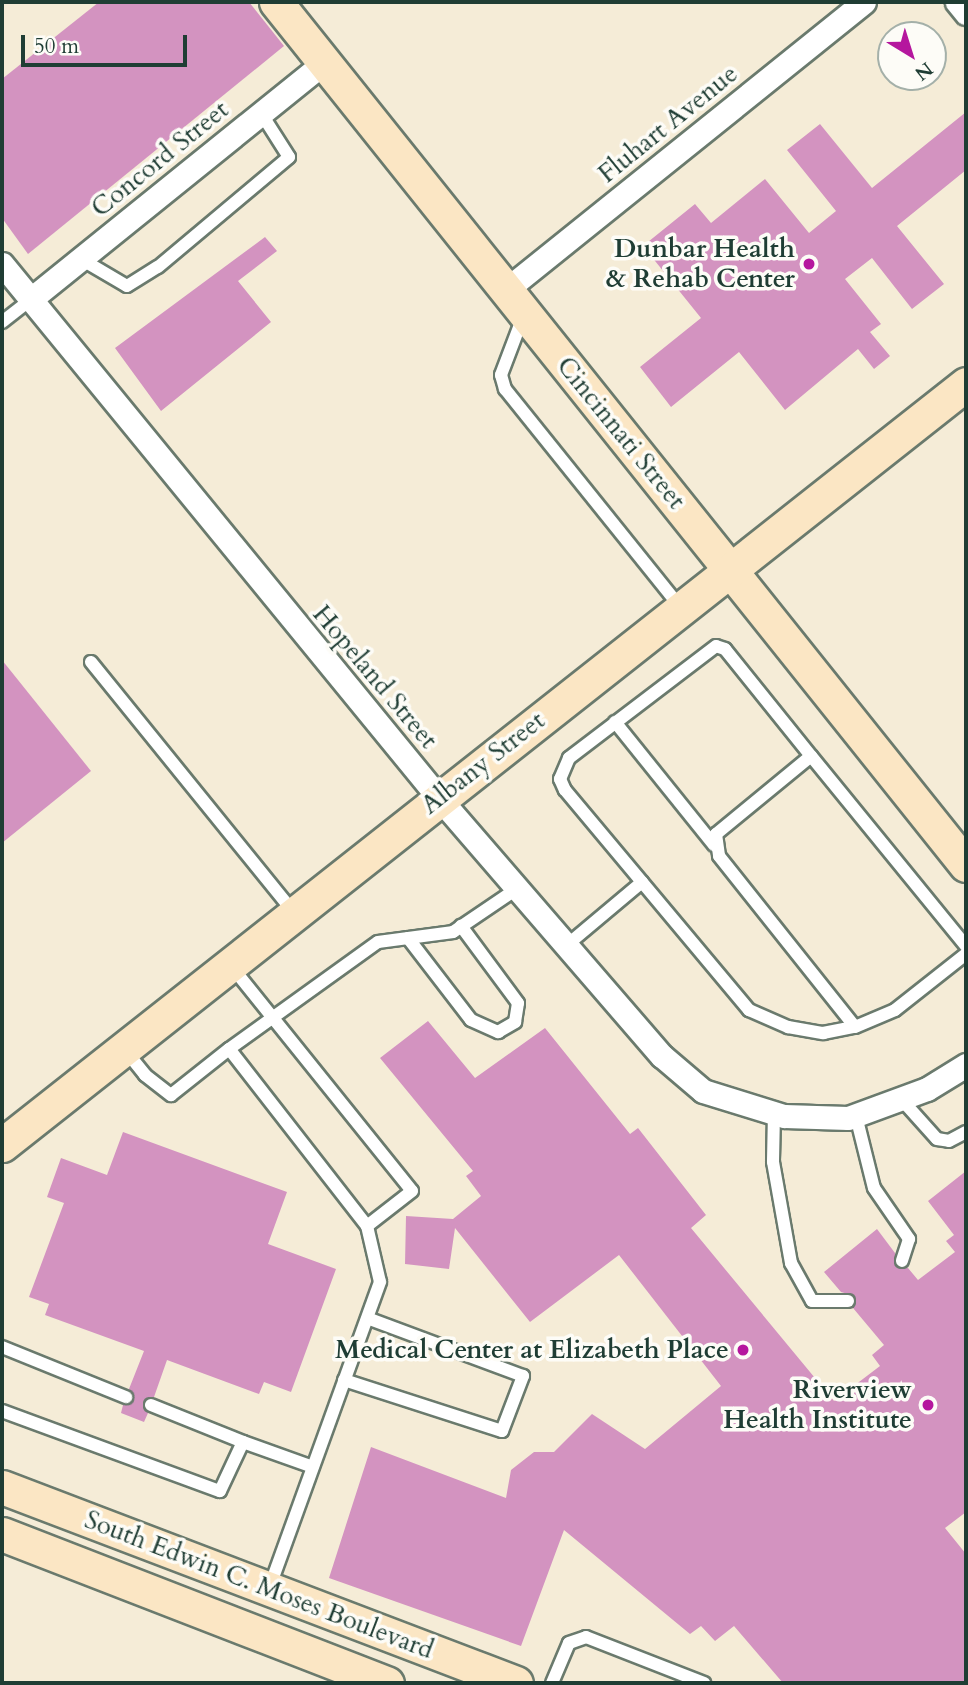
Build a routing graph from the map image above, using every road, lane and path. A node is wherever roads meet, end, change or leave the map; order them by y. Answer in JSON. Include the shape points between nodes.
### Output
{"nodes":[{"id":1,"x":276,"y":2,"type":"edge"},
{"id":2,"x":864,"y":2,"type":"edge"},
{"id":3,"x":957,"y":2,"type":"edge"},
{"id":4,"x":966,"y":13,"type":"edge"},
{"id":5,"x":325,"y":62,"type":"junction"},
{"id":6,"x":261,"y":113,"type":"junction"},
{"id":7,"x":81,"y":258,"type":"junction"},
{"id":8,"x":2,"y":264,"type":"edge"},
{"id":9,"x":31,"y":299,"type":"junction"},
{"id":10,"x":515,"y":301,"type":"junction"},
{"id":11,"x":2,"y":322,"type":"edge"},
{"id":12,"x":966,"y":384,"type":"edge"},
{"id":13,"x":730,"y":568,"type":"junction"},
{"id":14,"x":680,"y":608,"type":"junction"},
{"id":15,"x":91,"y":662,"type":"dead end"},
{"id":16,"x":615,"y":722,"type":"junction"},
{"id":17,"x":811,"y":757,"type":"junction"},
{"id":18,"x":439,"y":799,"type":"junction"},
{"id":19,"x":714,"y":845,"type":"junction"},
{"id":20,"x":966,"y":865,"type":"edge"},
{"id":21,"x":642,"y":882,"type":"junction"},
{"id":22,"x":517,"y":888,"type":"junction"},
{"id":23,"x":294,"y":913,"type":"junction"},
{"id":24,"x":461,"y":926,"type":"junction"},
{"id":25,"x":408,"y":938,"type":"junction"},
{"id":26,"x":567,"y":945,"type":"junction"},
{"id":27,"x":966,"y":946,"type":"edge"},
{"id":28,"x":966,"y":954,"type":"edge"},
{"id":29,"x":230,"y":964,"type":"junction"},
{"id":30,"x":271,"y":1016,"type":"junction"},
{"id":31,"x":855,"y":1027,"type":"junction"},
{"id":32,"x":124,"y":1048,"type":"junction"},
{"id":33,"x":229,"y":1049,"type":"junction"},
{"id":34,"x":966,"y":1065,"type":"edge"},
{"id":35,"x":902,"y":1100,"type":"junction"},
{"id":36,"x":775,"y":1114,"type":"junction"},
{"id":37,"x":856,"y":1115,"type":"junction"},
{"id":38,"x":966,"y":1132,"type":"edge"},
{"id":39,"x":2,"y":1144,"type":"edge"},
{"id":40,"x":367,"y":1226,"type":"junction"},
{"id":41,"x":902,"y":1261,"type":"dead end"},
{"id":42,"x":848,"y":1301,"type":"dead end"},
{"id":43,"x":367,"y":1318,"type":"junction"},
{"id":44,"x":2,"y":1347,"type":"edge"},
{"id":45,"x":344,"y":1380,"type":"junction"},
{"id":46,"x":126,"y":1397,"type":"dead end"},
{"id":47,"x":151,"y":1405,"type":"dead end"},
{"id":48,"x":2,"y":1411,"type":"edge"},
{"id":49,"x":243,"y":1442,"type":"junction"},
{"id":50,"x":313,"y":1466,"type":"junction"},
{"id":51,"x":2,"y":1487,"type":"edge"},
{"id":52,"x":2,"y":1534,"type":"edge"},
{"id":53,"x":268,"y":1589,"type":"junction"},
{"id":54,"x":250,"y":1630,"type":"junction"},
{"id":55,"x":387,"y":1683,"type":"edge"},
{"id":56,"x":516,"y":1683,"type":"edge"},
{"id":57,"x":552,"y":1683,"type":"edge"},
{"id":58,"x":704,"y":1683,"type":"edge"}],
"edges":[{"from":1,"to":5,"type":"street","name":"Cincinnati Street"},
{"from":2,"to":10,"type":"street","name":"Fluhart Avenue"},
{"from":3,"to":4,"type":"street"},
{"from":5,"to":6,"type":"street","name":"Concord Street"},
{"from":5,"to":10,"type":"street","name":"Cincinnati Street"},
{"from":6,"to":7,"type":"street","name":"Concord Street"},
{"from":6,"to":7,"type":"lane","via":[[289,157],[158,267],[127,286]]},
{"from":7,"to":9,"type":"street","name":"Concord Street"},
{"from":8,"to":9,"type":"street","name":"Hopeland Street"},
{"from":9,"to":11,"type":"lane"},
{"from":9,"to":18,"type":"street","name":"Hopeland Street"},
{"from":10,"to":13,"type":"street","name":"Cincinnati Street"},
{"from":10,"to":14,"type":"lane","via":[[501,375],[505,389]]},
{"from":12,"to":13,"type":"street","name":"Albany Street"},
{"from":13,"to":14,"type":"street","name":"Albany Street"},
{"from":13,"to":20,"type":"street","name":"Cincinnati Street"},
{"from":14,"to":18,"type":"street","name":"Albany Street"},
{"from":15,"to":23,"type":"lane"},
{"from":16,"to":17,"type":"lane","via":[[716,646],[725,649]]},
{"from":16,"to":19,"type":"lane"},
{"from":16,"to":21,"type":"lane","via":[[569,758],[561,779],[565,790]]},
{"from":17,"to":19,"type":"lane","via":[[723,825]]},
{"from":17,"to":27,"type":"lane"},
{"from":18,"to":22,"type":"street","name":"Hopeland Street"},
{"from":18,"to":23,"type":"street","name":"Albany Street"},
{"from":19,"to":31,"type":"lane"},
{"from":21,"to":26,"type":"lane"},
{"from":21,"to":31,"type":"lane","via":[[750,1010],[823,1033]]},
{"from":22,"to":24,"type":"lane"},
{"from":22,"to":26,"type":"street","name":"Hopeland Street"},
{"from":23,"to":29,"type":"street","name":"Albany Street"},
{"from":24,"to":25,"type":"lane"},
{"from":24,"to":25,"type":"lane","via":[[518,1003],[515,1021],[498,1032],[471,1020]]},
{"from":25,"to":30,"type":"lane","via":[[378,942]]},
{"from":26,"to":36,"type":"street","name":"Hopeland Street","via":[[662,1056],[703,1091]]},
{"from":28,"to":31,"type":"lane","via":[[895,1010]]},
{"from":29,"to":30,"type":"lane"},
{"from":29,"to":32,"type":"street","name":"Albany Street"},
{"from":30,"to":33,"type":"lane"},
{"from":30,"to":40,"type":"lane","via":[[412,1191]]},
{"from":32,"to":33,"type":"lane","via":[[145,1075],[170,1095]]},
{"from":32,"to":39,"type":"street","name":"Albany Street"},
{"from":33,"to":40,"type":"lane"},
{"from":34,"to":35,"type":"street","name":"Hopeland Street"},
{"from":35,"to":37,"type":"street","name":"Hopeland Street"},
{"from":35,"to":38,"type":"lane","via":[[937,1139],[949,1141]]},
{"from":36,"to":37,"type":"street","name":"Hopeland Street","via":[[816,1119]]},
{"from":36,"to":42,"type":"lane","via":[[773,1161],[791,1263],[812,1300]]},
{"from":37,"to":41,"type":"lane","via":[[874,1188],[909,1239]]},
{"from":40,"to":43,"type":"lane","via":[[380,1282]]},
{"from":43,"to":45,"type":"lane"},
{"from":43,"to":45,"type":"lane","via":[[523,1376],[502,1432]]},
{"from":44,"to":46,"type":"lane"},
{"from":45,"to":50,"type":"lane"},
{"from":47,"to":49,"type":"lane"},
{"from":48,"to":49,"type":"lane","via":[[220,1491]]},
{"from":49,"to":50,"type":"lane"},
{"from":50,"to":53,"type":"lane"},
{"from":51,"to":53,"type":"street","name":"South Edwin C. Moses Boulevard"},
{"from":52,"to":54,"type":"street","name":"South Edwin C. Moses Boulevard"},
{"from":53,"to":54,"type":"street"},
{"from":53,"to":56,"type":"street","name":"South Edwin C. Moses Boulevard"},
{"from":54,"to":55,"type":"street","name":"South Edwin C. Moses Boulevard"},
{"from":57,"to":58,"type":"lane","via":[[569,1643],[586,1637]]}]}
